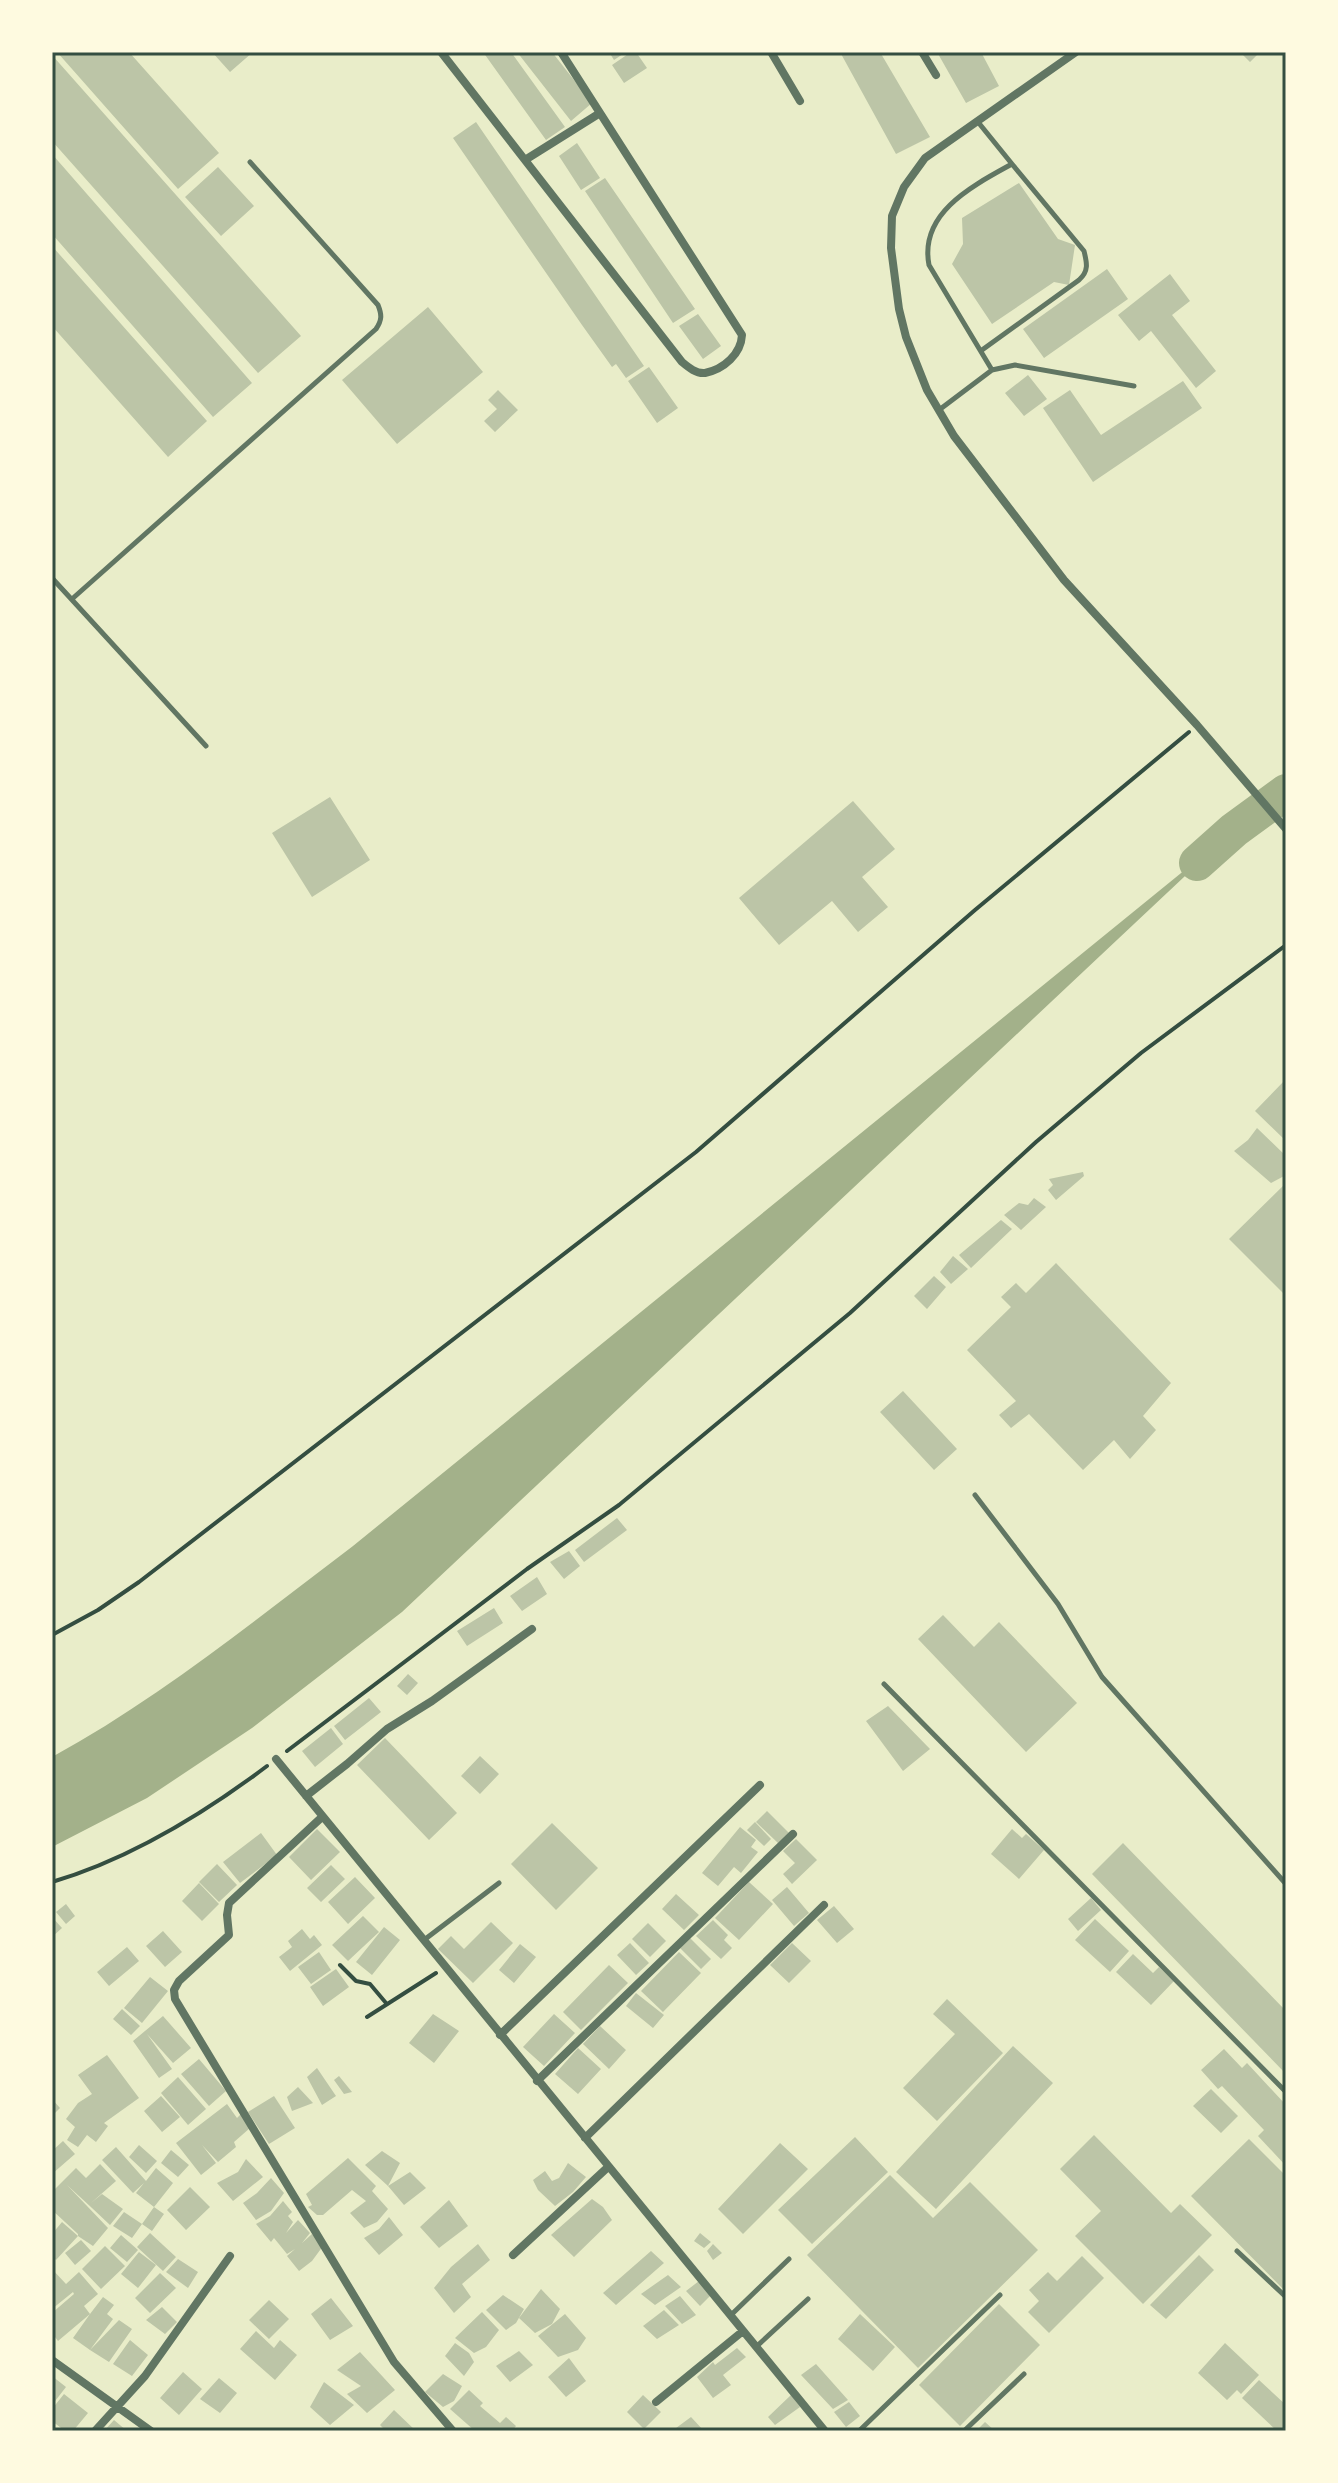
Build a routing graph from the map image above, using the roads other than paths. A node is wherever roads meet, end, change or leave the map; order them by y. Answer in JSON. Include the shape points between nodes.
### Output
{"nodes":[{"id":1,"x":441,"y":52,"type":"edge"},
{"id":2,"x":561,"y":52,"type":"edge"},
{"id":3,"x":771,"y":52,"type":"edge"},
{"id":4,"x":922,"y":52,"type":"edge"},
{"id":5,"x":1076,"y":52,"type":"edge"},
{"id":6,"x":936,"y":75,"type":"dead end"},
{"id":7,"x":800,"y":101,"type":"dead end"},
{"id":8,"x":600,"y":113,"type":"junction"},
{"id":9,"x":978,"y":121,"type":"junction"},
{"id":10,"x":525,"y":160,"type":"junction"},
{"id":11,"x":250,"y":162,"type":"dead end"},
{"id":12,"x":1012,"y":164,"type":"junction"},
{"id":13,"x":982,"y":350,"type":"junction"},
{"id":14,"x":992,"y":370,"type":"junction"},
{"id":15,"x":1134,"y":386,"type":"dead end"},
{"id":16,"x":938,"y":411,"type":"junction"},
{"id":17,"x":52,"y":578,"type":"edge"},
{"id":18,"x":72,"y":599,"type":"junction"},
{"id":19,"x":206,"y":746,"type":"dead end"},
{"id":20,"x":1286,"y":829,"type":"edge"},
{"id":21,"x":975,"y":1495,"type":"dead end"},
{"id":22,"x":532,"y":1629,"type":"dead end"},
{"id":23,"x":884,"y":1684,"type":"dead end"},
{"id":24,"x":276,"y":1759,"type":"road end"},
{"id":25,"x":760,"y":1785,"type":"dead end"},
{"id":26,"x":306,"y":1796,"type":"junction"},
{"id":27,"x":322,"y":1817,"type":"junction"},
{"id":28,"x":793,"y":1834,"type":"dead end"},
{"id":29,"x":499,"y":1883,"type":"dead end"},
{"id":30,"x":1286,"y":1884,"type":"edge"},
{"id":31,"x":824,"y":1905,"type":"dead end"},
{"id":32,"x":423,"y":1940,"type":"junction"},
{"id":33,"x":500,"y":2035,"type":"junction"},
{"id":34,"x":537,"y":2081,"type":"junction"},
{"id":35,"x":1286,"y":2092,"type":"edge"},
{"id":36,"x":585,"y":2138,"type":"junction"},
{"id":37,"x":608,"y":2167,"type":"junction"},
{"id":38,"x":1237,"y":2251,"type":"dead end"},
{"id":39,"x":513,"y":2255,"type":"dead end"},
{"id":40,"x":230,"y":2256,"type":"dead end"},
{"id":41,"x":789,"y":2259,"type":"dead end"},
{"id":42,"x":1000,"y":2295,"type":"dead end"},
{"id":43,"x":1286,"y":2297,"type":"edge"},
{"id":44,"x":808,"y":2299,"type":"dead end"},
{"id":45,"x":730,"y":2316,"type":"junction"},
{"id":46,"x":743,"y":2331,"type":"junction"},
{"id":47,"x":756,"y":2347,"type":"junction"},
{"id":48,"x":52,"y":2360,"type":"edge"},
{"id":49,"x":1024,"y":2374,"type":"dead end"},
{"id":50,"x":656,"y":2402,"type":"dead end"},
{"id":51,"x":117,"y":2404,"type":"junction"},
{"id":52,"x":95,"y":2431,"type":"edge"},
{"id":53,"x":151,"y":2431,"type":"edge"},
{"id":54,"x":453,"y":2431,"type":"edge"},
{"id":55,"x":825,"y":2431,"type":"edge"},
{"id":56,"x":859,"y":2431,"type":"edge"},
{"id":57,"x":964,"y":2431,"type":"edge"}],
"edges":[{"from":1,"to":10,"type":"street"},
{"from":2,"to":8,"type":"street"},
{"from":3,"to":7,"type":"street"},
{"from":4,"to":6,"type":"street"},
{"from":5,"to":9,"type":"street"},
{"from":8,"to":10,"type":"street"},
{"from":8,"to":10,"type":"street","via":[[742,335],[742,346],[732,359],[704,373],[682,362]]},
{"from":9,"to":12,"type":"lane"},
{"from":9,"to":16,"type":"street","via":[[925,158],[892,216],[899,309],[912,357]]},
{"from":11,"to":18,"type":"lane","via":[[378,305],[381,322]]},
{"from":12,"to":13,"type":"lane","via":[[941,212],[926,250],[929,265]]},
{"from":12,"to":13,"type":"lane","via":[[1084,251],[1088,266],[1079,280]]},
{"from":13,"to":14,"type":"lane"},
{"from":14,"to":15,"type":"lane","via":[[1015,365]]},
{"from":14,"to":16,"type":"lane"},
{"from":16,"to":20,"type":"street","via":[[1064,580]]},
{"from":17,"to":18,"type":"lane"},
{"from":18,"to":19,"type":"lane"},
{"from":21,"to":30,"type":"lane","via":[[1058,1604],[1102,1677]]},
{"from":22,"to":26,"type":"street","via":[[387,1729]]},
{"from":23,"to":35,"type":"lane"},
{"from":24,"to":26,"type":"street"},
{"from":25,"to":33,"type":"street"},
{"from":26,"to":27,"type":"street"},
{"from":27,"to":32,"type":"street"},
{"from":27,"to":54,"type":"street","via":[[229,1903],[229,1935],[179,1981],[175,1999],[394,2362]]},
{"from":28,"to":34,"type":"street"},
{"from":29,"to":32,"type":"lane"},
{"from":31,"to":36,"type":"street"},
{"from":32,"to":33,"type":"street"},
{"from":33,"to":34,"type":"street"},
{"from":34,"to":36,"type":"street"},
{"from":36,"to":37,"type":"street"},
{"from":37,"to":39,"type":"street"},
{"from":37,"to":45,"type":"street"},
{"from":38,"to":43,"type":"lane"},
{"from":40,"to":51,"type":"street","via":[[145,2376]]},
{"from":41,"to":45,"type":"lane"},
{"from":42,"to":56,"type":"lane"},
{"from":44,"to":47,"type":"lane"},
{"from":45,"to":46,"type":"street"},
{"from":46,"to":47,"type":"street"},
{"from":46,"to":50,"type":"street"},
{"from":47,"to":55,"type":"street"},
{"from":48,"to":51,"type":"street"},
{"from":49,"to":57,"type":"lane"},
{"from":51,"to":52,"type":"street"},
{"from":51,"to":53,"type":"street"}]}
